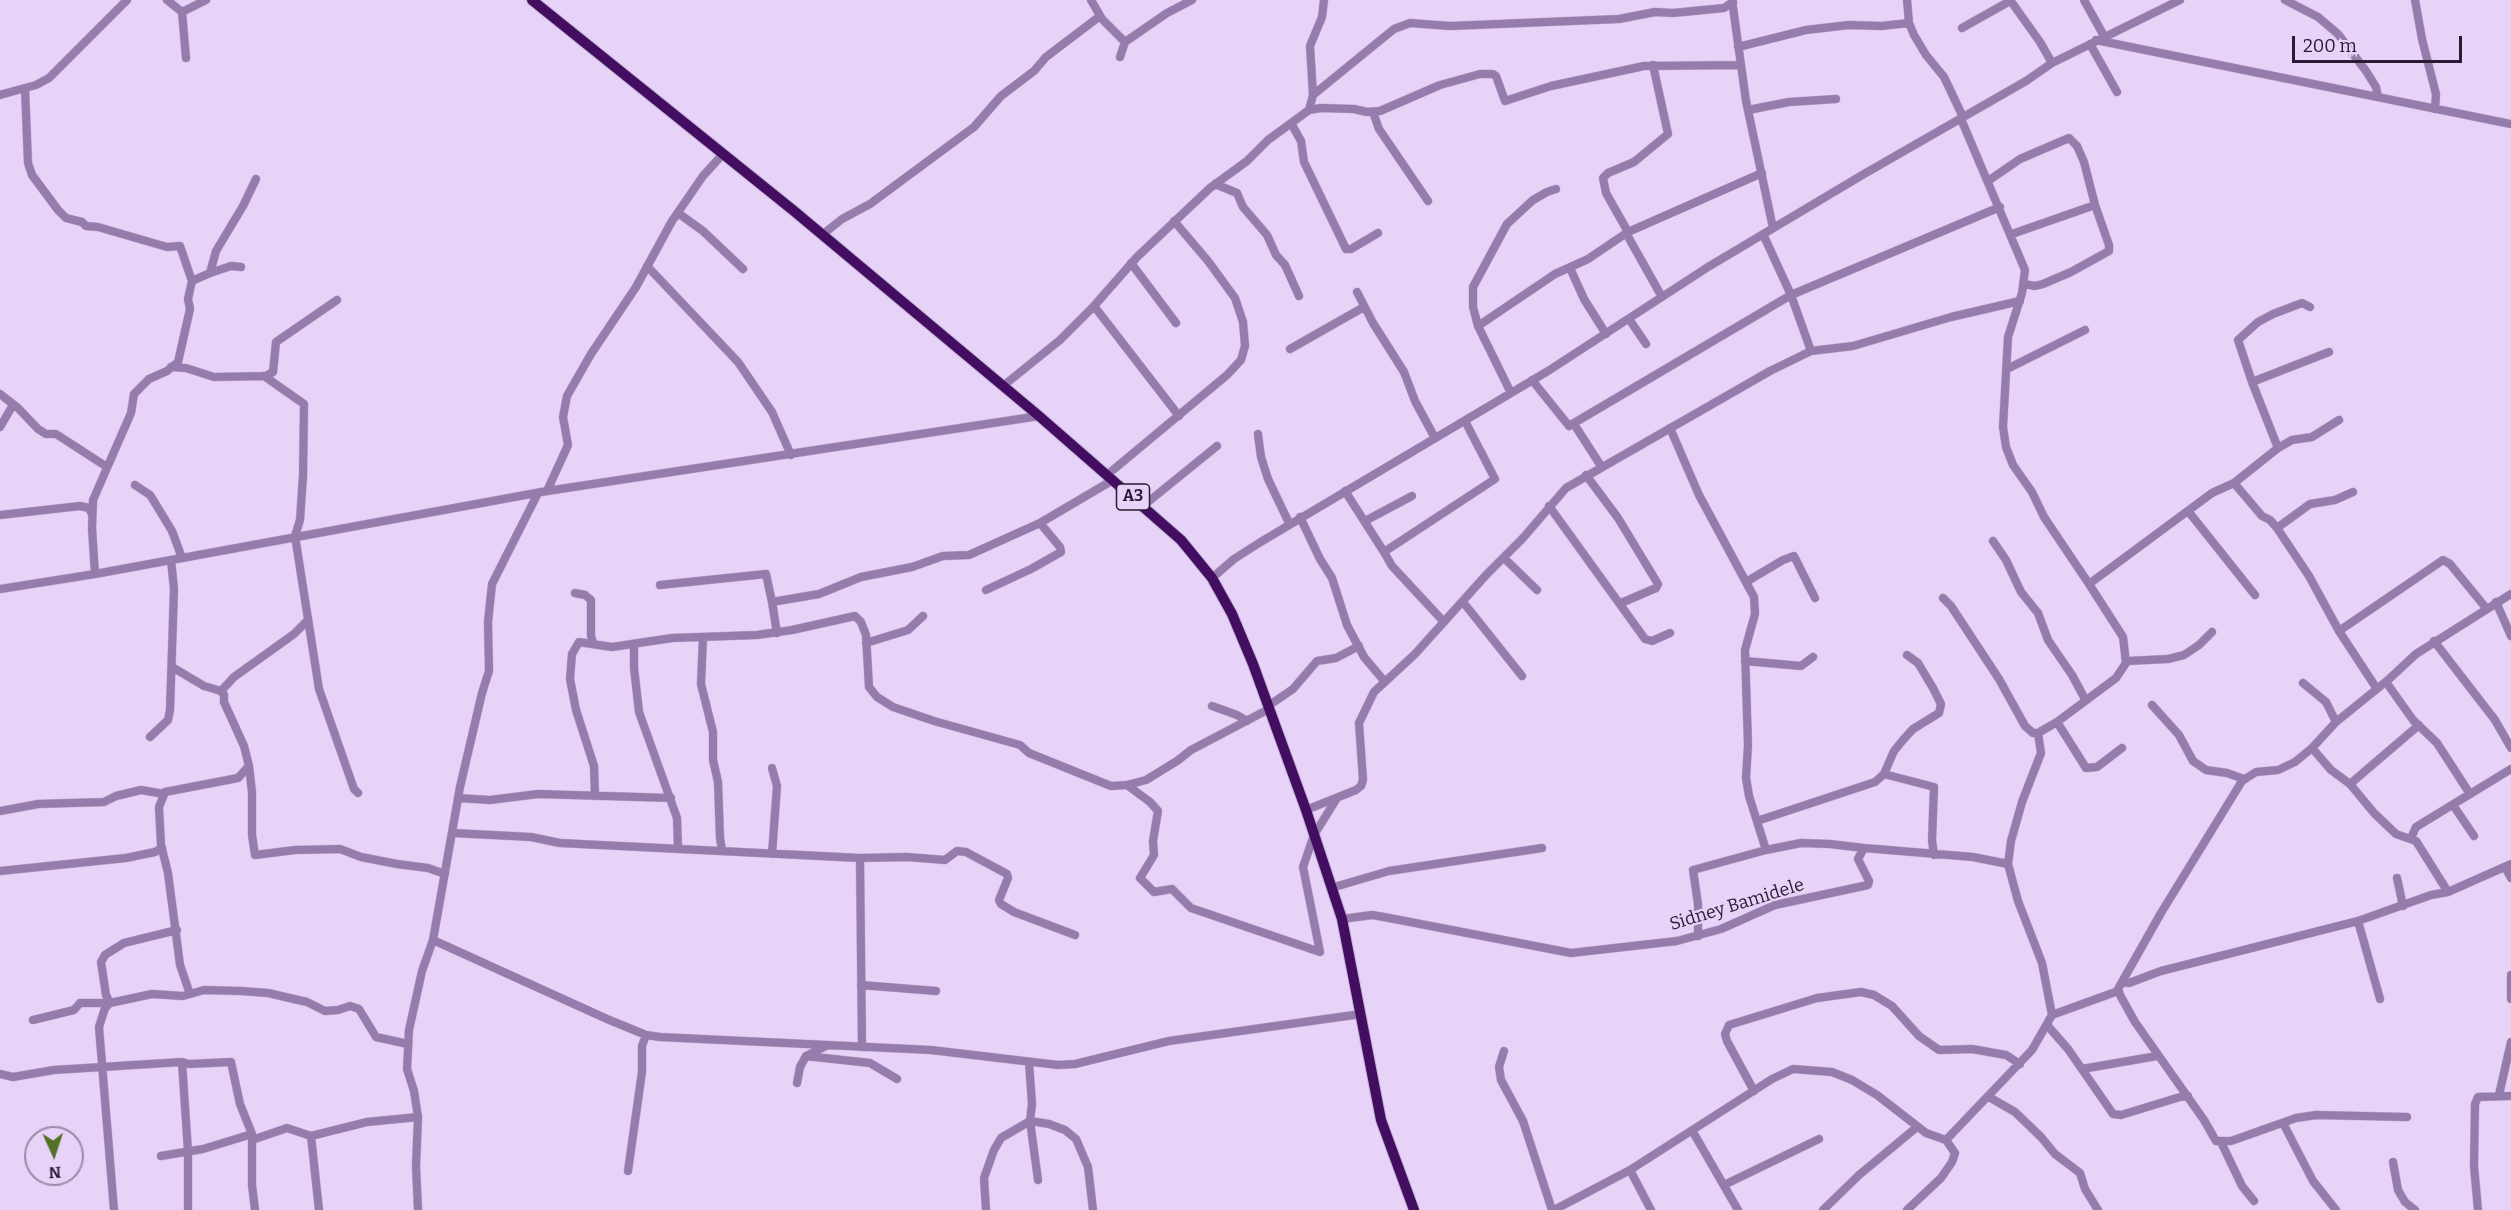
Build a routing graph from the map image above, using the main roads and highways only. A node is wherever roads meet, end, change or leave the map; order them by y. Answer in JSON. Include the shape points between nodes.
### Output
{"nodes":[{"id":1,"x":532,"y":0,"type":"edge"},
{"id":2,"x":1414,"y":1210,"type":"edge"}],
"edges":[{"from":1,"to":2,"type":"highway","number":"A3","via":[[1039,416],[1181,540],[1212,578],[1232,614],[1269,708],[1342,919],[1380,1120]]}]}
